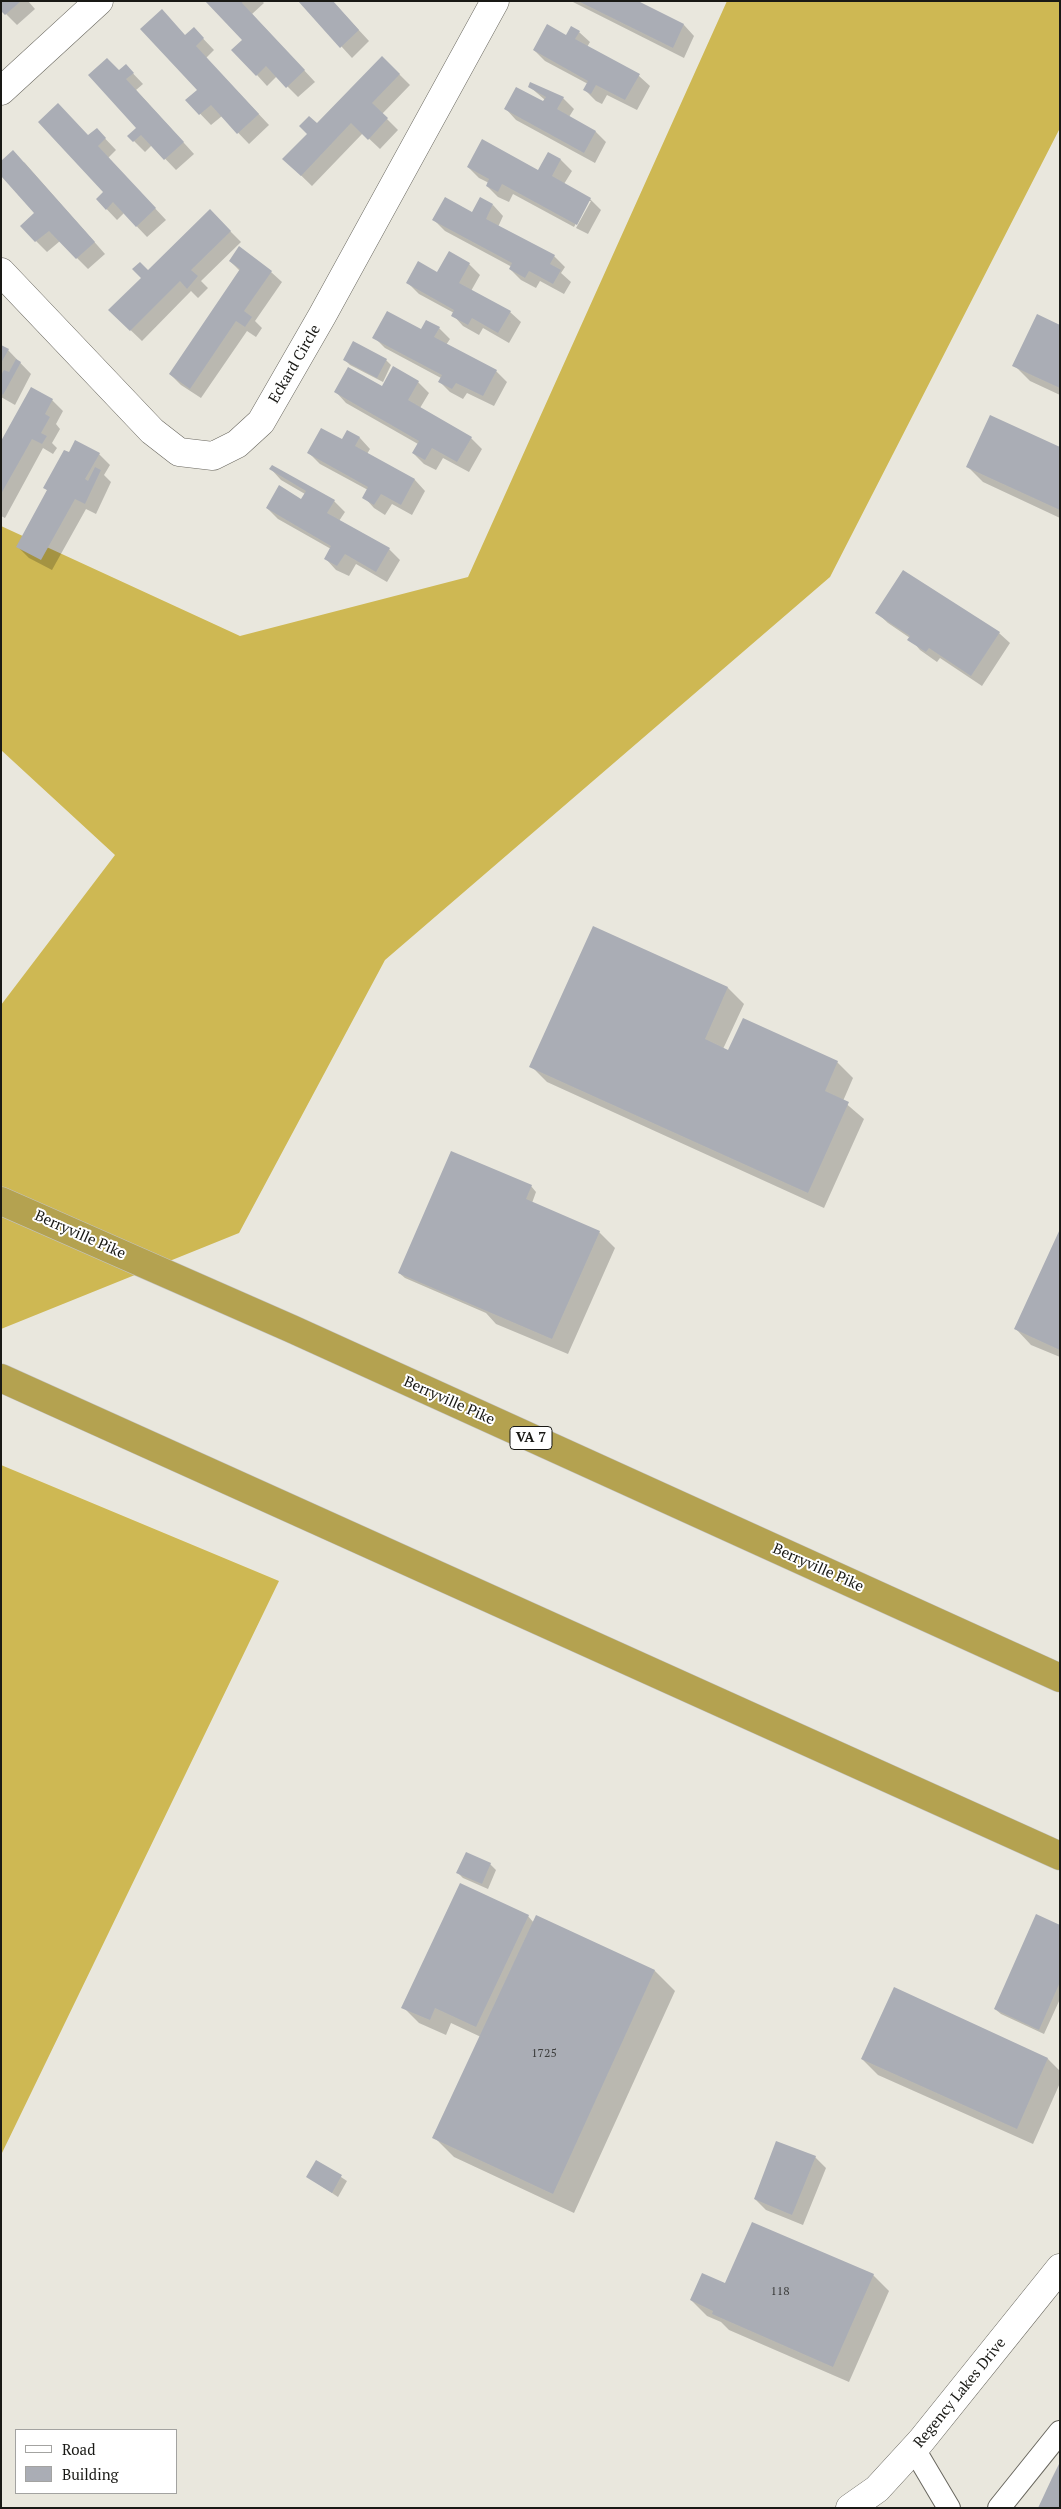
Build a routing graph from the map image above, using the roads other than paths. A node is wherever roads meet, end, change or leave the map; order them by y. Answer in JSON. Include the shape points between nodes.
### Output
{"nodes":[{"id":1,"x":98,"y":1,"type":"edge"},
{"id":2,"x":495,"y":1,"type":"edge"},
{"id":3,"x":1,"y":91,"type":"edge"},
{"id":4,"x":1,"y":272,"type":"edge"},
{"id":5,"x":1,"y":1200,"type":"edge"},
{"id":6,"x":1,"y":1378,"type":"edge"},
{"id":7,"x":1060,"y":1678,"type":"edge"},
{"id":8,"x":1060,"y":1856,"type":"edge"},
{"id":9,"x":1058,"y":2275,"type":"edge"},
{"id":10,"x":1060,"y":2432,"type":"edge"},
{"id":11,"x":914,"y":2449,"type":"junction"},
{"id":12,"x":850,"y":2508,"type":"edge"},
{"id":13,"x":949,"y":2508,"type":"edge"},
{"id":14,"x":999,"y":2508,"type":"edge"}],
"edges":[{"from":1,"to":3,"type":"street"},
{"from":2,"to":4,"type":"street","name":"Eckard Circle","via":[[266,414],[237,444],[213,456],[180,452],[152,431]]},
{"from":5,"to":7,"type":"highway","name":"Berryville Pike","number":"VA 7"},
{"from":6,"to":8,"type":"highway"},
{"from":9,"to":11,"type":"street","name":"Regency Lakes Drive"},
{"from":10,"to":14,"type":"lane"},
{"from":11,"to":12,"type":"street","name":"Regency Lakes Drive","via":[[877,2489]]},
{"from":11,"to":13,"type":"lane"}]}
